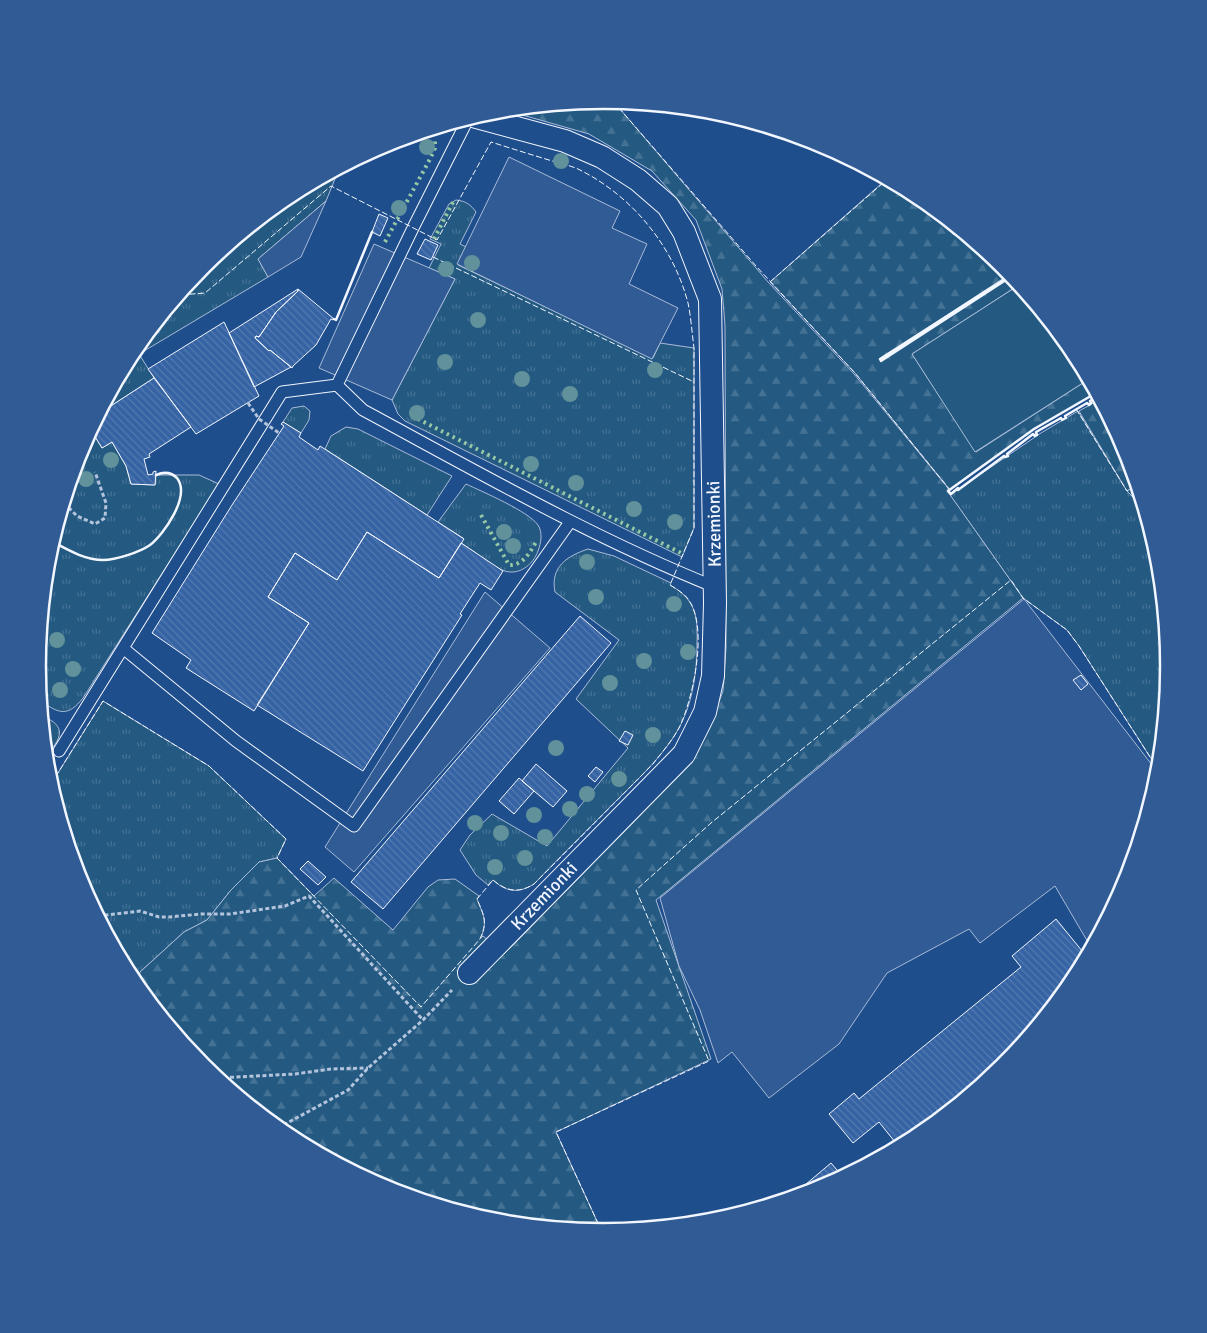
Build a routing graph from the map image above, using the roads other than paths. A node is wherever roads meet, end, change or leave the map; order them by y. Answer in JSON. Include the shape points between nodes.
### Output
{"nodes":[{"id":1,"x":491,"y":121,"type":"edge"},
{"id":2,"x":464,"y":127,"type":"edge"},
{"id":3,"x":337,"y":386,"type":"junction"},
{"id":4,"x":570,"y":522,"type":"junction"},
{"id":5,"x":715,"y":587,"type":"junction"},
{"id":6,"x":123,"y":648,"type":"junction"},
{"id":7,"x":60,"y":751,"type":"dead end"},
{"id":8,"x":469,"y":973,"type":"road end"}],
"edges":[{"from":1,"to":5,"type":"street","name":"Krzemionki","via":[[565,141],[602,157],[638,180],[668,206],[684,232],[710,299]]},
{"from":2,"to":3,"type":"lane"},
{"from":3,"to":4,"type":"lane","via":[[363,410]]},
{"from":3,"to":6,"type":"lane","via":[[282,392]]},
{"from":4,"to":5,"type":"lane"},
{"from":4,"to":6,"type":"lane","via":[[354,826],[236,741]]},
{"from":5,"to":8,"type":"street","name":"Krzemionki","via":[[713,676],[705,712],[684,754]]},
{"from":6,"to":7,"type":"lane"}]}
